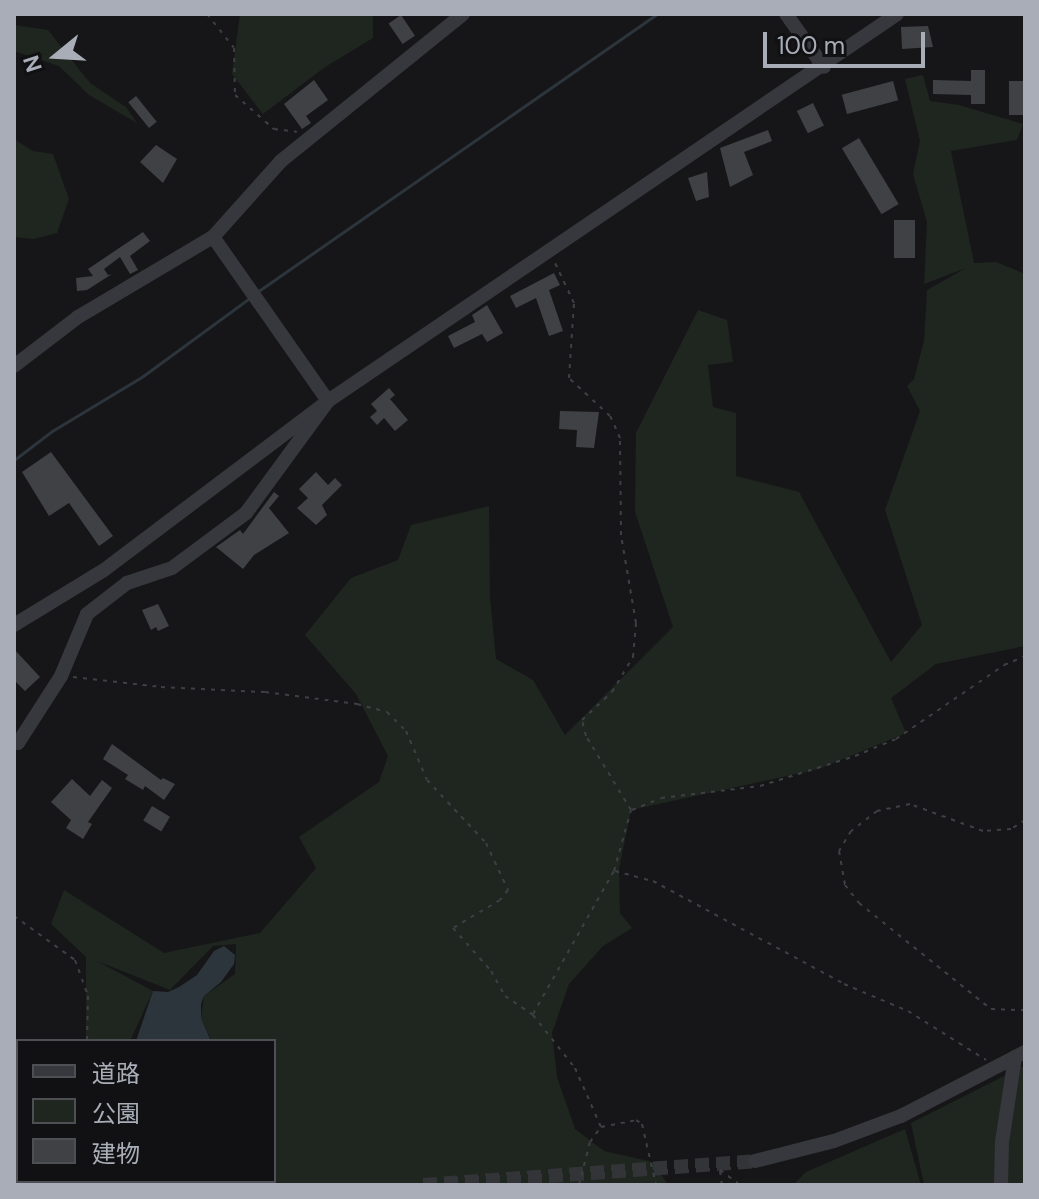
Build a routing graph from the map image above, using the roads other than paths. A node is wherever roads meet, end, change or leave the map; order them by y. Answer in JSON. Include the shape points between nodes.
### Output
{"nodes":[{"id":1,"x":463,"y":14,"type":"edge"},
{"id":2,"x":786,"y":14,"type":"edge"},
{"id":3,"x":897,"y":14,"type":"edge"},
{"id":4,"x":824,"y":67,"type":"junction"},
{"id":5,"x":213,"y":237,"type":"junction"},
{"id":6,"x":14,"y":366,"type":"edge"},
{"id":7,"x":328,"y":401,"type":"junction"},
{"id":8,"x":14,"y":625,"type":"edge"},
{"id":9,"x":14,"y":742,"type":"edge"},
{"id":10,"x":1020,"y":1054,"type":"edge"},
{"id":11,"x":755,"y":1161,"type":"tunnel mouth"},
{"id":12,"x":1001,"y":1185,"type":"edge"}],
"edges":[{"from":1,"to":5,"type":"street","via":[[281,161]]},
{"from":2,"to":4,"type":"street"},
{"from":3,"to":4,"type":"street"},
{"from":4,"to":7,"type":"street"},
{"from":5,"to":6,"type":"street","via":[[78,317]]},
{"from":5,"to":7,"type":"street"},
{"from":7,"to":8,"type":"street","via":[[104,570]]},
{"from":7,"to":9,"type":"street","via":[[246,513],[172,568],[127,583],[87,614],[61,676]]},
{"from":10,"to":11,"type":"street","via":[[901,1116],[834,1141]]},
{"from":10,"to":12,"type":"street","via":[[1002,1142]]}]}
